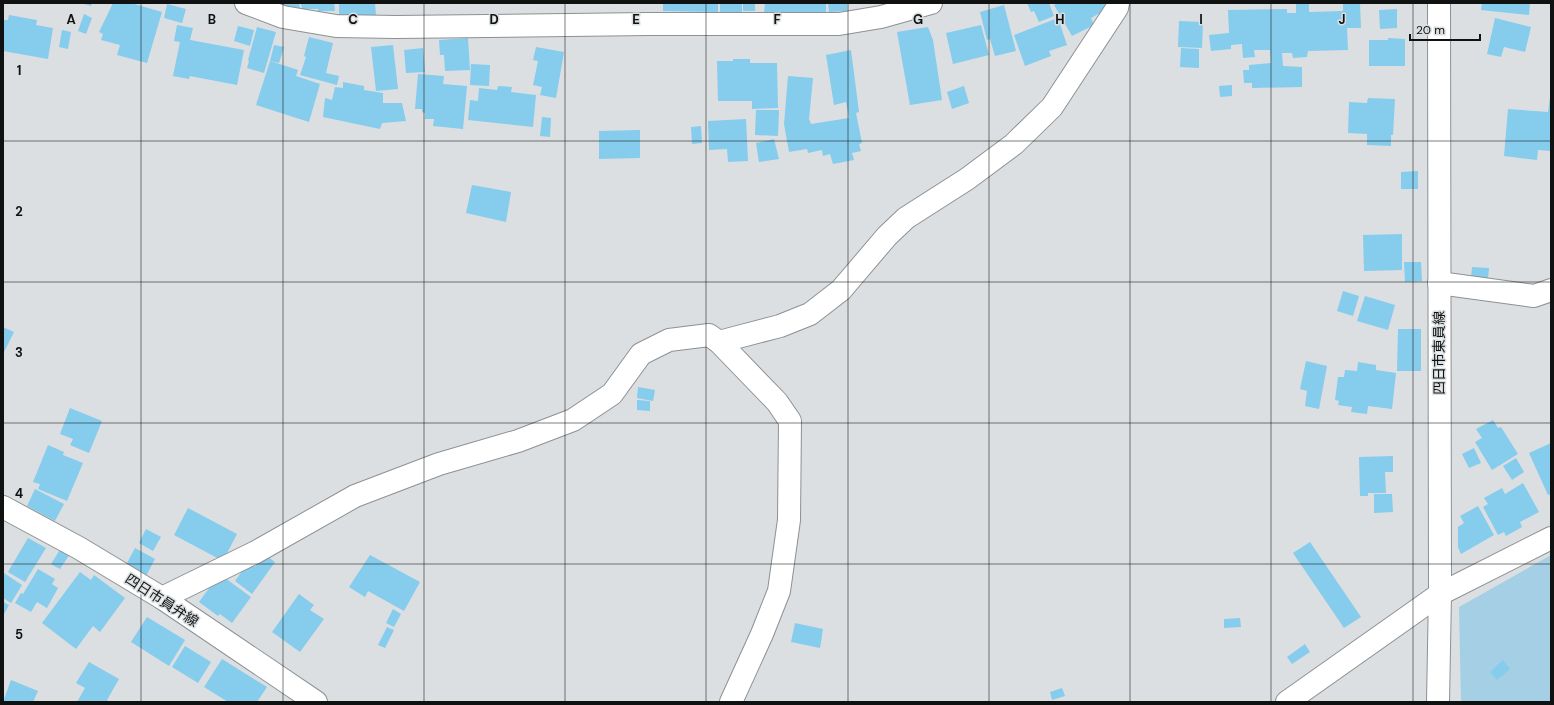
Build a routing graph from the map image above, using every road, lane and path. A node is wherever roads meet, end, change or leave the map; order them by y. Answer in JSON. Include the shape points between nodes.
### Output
{"nodes":[{"id":1,"x":246,"y":3,"type":"edge"},
{"id":2,"x":931,"y":3,"type":"edge"},
{"id":3,"x":1118,"y":3,"type":"edge"},
{"id":4,"x":1439,"y":3,"type":"edge"},
{"id":5,"x":1439,"y":284,"type":"junction"},
{"id":6,"x":1551,"y":290,"type":"edge"},
{"id":7,"x":719,"y":342,"type":"junction"},
{"id":8,"x":3,"y":507,"type":"edge"},
{"id":9,"x":1551,"y":538,"type":"edge"},
{"id":10,"x":1440,"y":594,"type":"junction"},
{"id":11,"x":162,"y":598,"type":"junction"},
{"id":12,"x":316,"y":702,"type":"edge"},
{"id":13,"x":731,"y":702,"type":"edge"},
{"id":14,"x":1287,"y":702,"type":"edge"},
{"id":15,"x":1438,"y":702,"type":"edge"}],
"edges":[{"from":1,"to":2,"type":"street","via":[[283,17],[336,26],[396,27],[839,24],[881,17]]},
{"from":3,"to":7,"type":"street","via":[[1052,107],[1014,144],[967,179],[906,218],[887,236],[841,290],[810,314],[780,326]]},
{"from":4,"to":5,"type":"street","name":"四日市東員線"},
{"from":5,"to":6,"type":"street","via":[[1534,296]]},
{"from":5,"to":10,"type":"street","name":"四日市東員線"},
{"from":7,"to":11,"type":"street","via":[[709,335],[669,340],[641,354],[612,394],[573,420],[518,441],[440,464],[355,496],[256,552]]},
{"from":7,"to":13,"type":"street","via":[[778,402],[790,421],[788,520],[779,591]]},
{"from":8,"to":11,"type":"street","name":"四日市員弁線","via":[[79,548]]},
{"from":9,"to":10,"type":"street"},
{"from":10,"to":14,"type":"street"},
{"from":10,"to":15,"type":"street","name":"四日市東員線"},
{"from":11,"to":12,"type":"street","name":"四日市員弁線"}]}
